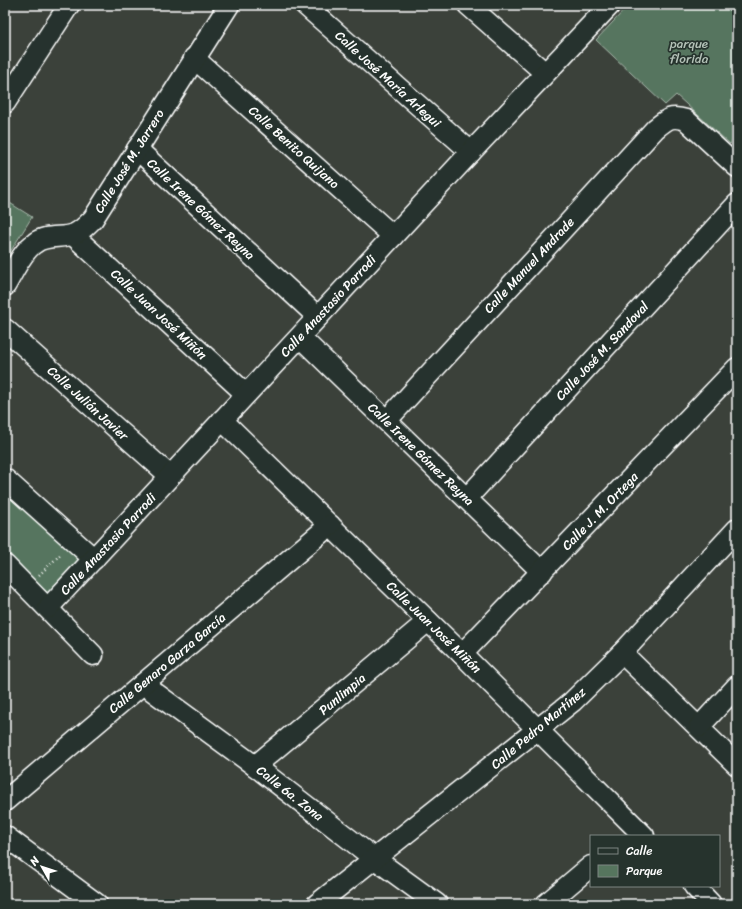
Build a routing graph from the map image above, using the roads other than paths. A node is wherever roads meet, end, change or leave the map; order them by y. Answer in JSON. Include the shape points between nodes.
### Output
{"nodes":[{"id":1,"x":69,"y":5,"type":"edge"},
{"id":2,"x":229,"y":5,"type":"edge"},
{"id":3,"x":305,"y":5,"type":"edge"},
{"id":4,"x":468,"y":5,"type":"edge"},
{"id":5,"x":610,"y":5,"type":"edge"},
{"id":6,"x":194,"y":58,"type":"junction"},
{"id":7,"x":545,"y":73,"type":"junction"},
{"id":8,"x":5,"y":103,"type":"edge"},
{"id":9,"x":137,"y":149,"type":"junction"},
{"id":10,"x":471,"y":152,"type":"junction"},
{"id":11,"x":737,"y":167,"type":"edge"},
{"id":12,"x":737,"y":204,"type":"edge"},
{"id":13,"x":73,"y":235,"type":"junction"},
{"id":14,"x":393,"y":236,"type":"junction"},
{"id":15,"x":5,"y":286,"type":"edge"},
{"id":16,"x":318,"y":317,"type":"junction"},
{"id":17,"x":5,"y":329,"type":"edge"},
{"id":18,"x":300,"y":337,"type":"junction"},
{"id":19,"x":737,"y":368,"type":"edge"},
{"id":20,"x":246,"y":394,"type":"junction"},
{"id":21,"x":222,"y":420,"type":"junction"},
{"id":22,"x":387,"y":420,"type":"junction"},
{"id":23,"x":170,"y":476,"type":"junction"},
{"id":24,"x":5,"y":479,"type":"edge"},
{"id":25,"x":467,"y":498,"type":"junction"},
{"id":26,"x":330,"y":525,"type":"junction"},
{"id":27,"x":737,"y":529,"type":"edge"},
{"id":28,"x":94,"y":559,"type":"junction"},
{"id":29,"x":5,"y":565,"type":"edge"},
{"id":30,"x":542,"y":572,"type":"junction"},
{"id":31,"x":48,"y":608,"type":"junction"},
{"id":32,"x":428,"y":621,"type":"junction"},
{"id":33,"x":622,"y":653,"type":"junction"},
{"id":34,"x":462,"y":654,"type":"junction"},
{"id":35,"x":93,"y":655,"type":"dead end"},
{"id":36,"x":143,"y":684,"type":"junction"},
{"id":37,"x":737,"y":686,"type":"edge"},
{"id":38,"x":699,"y":727,"type":"junction"},
{"id":39,"x":538,"y":730,"type":"junction"},
{"id":40,"x":737,"y":765,"type":"edge"},
{"id":41,"x":255,"y":766,"type":"junction"},
{"id":42,"x":5,"y":801,"type":"edge"},
{"id":43,"x":636,"y":833,"type":"edge"},
{"id":44,"x":5,"y":836,"type":"edge"},
{"id":45,"x":374,"y":859,"type":"junction"},
{"id":46,"x":590,"y":867,"type":"edge"},
{"id":47,"x":695,"y":887,"type":"edge"},
{"id":48,"x":97,"y":904,"type":"edge"},
{"id":49,"x":317,"y":904,"type":"edge"},
{"id":50,"x":437,"y":904,"type":"edge"},
{"id":51,"x":546,"y":904,"type":"edge"},
{"id":52,"x":711,"y":904,"type":"edge"}],
"edges":[{"from":1,"to":8,"type":"street"},
{"from":2,"to":6,"type":"street","name":"Calle José M. Jarrero"},
{"from":3,"to":10,"type":"street","name":"Calle José María Arlegui"},
{"from":4,"to":7,"type":"street"},
{"from":5,"to":7,"type":"street","name":"Calle Anastasio Parrodi"},
{"from":6,"to":9,"type":"street","name":"Calle José M. Jarrero"},
{"from":6,"to":14,"type":"street","name":"Calle Benito Quijano"},
{"from":7,"to":10,"type":"street","name":"Calle Anastasio Parrodi"},
{"from":9,"to":13,"type":"street","name":"Calle José M. Jarrero","via":[[93,219]]},
{"from":9,"to":16,"type":"street","name":"Calle Irene Gómez Reyna"},
{"from":10,"to":14,"type":"street","name":"Calle Anastasio Parrodi"},
{"from":11,"to":22,"type":"street","name":"Calle Manuel Andrade","via":[[686,120],[677,116],[665,121]]},
{"from":12,"to":25,"type":"street","name":"Calle José M. Sandoval"},
{"from":13,"to":15,"type":"street","name":"Calle José M. Jarrero","via":[[36,242],[26,251]]},
{"from":13,"to":20,"type":"street","name":"Calle Juan José Miñón"},
{"from":14,"to":16,"type":"street","name":"Calle Anastasio Parrodi"},
{"from":16,"to":18,"type":"street","name":"Calle Anastasio Parrodi"},
{"from":17,"to":23,"type":"street","name":"Calle Julián Javier"},
{"from":18,"to":20,"type":"street","name":"Calle Anastasio Parrodi"},
{"from":18,"to":22,"type":"street","name":"Calle Irene Gómez Reyna"},
{"from":19,"to":30,"type":"street","name":"Calle J. M. Ortega"},
{"from":20,"to":21,"type":"street","name":"Calle Anastasio Parrodi"},
{"from":21,"to":23,"type":"street","name":"Calle Anastasio Parrodi"},
{"from":21,"to":26,"type":"street","name":"Calle Juan José Miñón"},
{"from":22,"to":25,"type":"street","name":"Calle Irene Gómez Reyna"},
{"from":23,"to":28,"type":"street","name":"Calle Anastasio Parrodi"},
{"from":24,"to":28,"type":"street"},
{"from":25,"to":30,"type":"street","name":"Calle Irene Gómez Reyna"},
{"from":26,"to":32,"type":"street","name":"Calle Juan José Miñón"},
{"from":26,"to":36,"type":"street","name":"Calle Genaro Garza García"},
{"from":27,"to":33,"type":"street","name":"Calle Pedro Martínez"},
{"from":28,"to":31,"type":"street","name":"Calle Anastasio Parrodi"},
{"from":29,"to":31,"type":"street"},
{"from":30,"to":34,"type":"street","name":"Calle J. M. Ortega"},
{"from":31,"to":35,"type":"street"},
{"from":32,"to":34,"type":"street","name":"Calle Juan José Miñón"},
{"from":32,"to":41,"type":"street","name":"Punlimpia"},
{"from":33,"to":38,"type":"street"},
{"from":33,"to":39,"type":"street","name":"Calle Pedro Martínez","via":[[572,702]]},
{"from":34,"to":39,"type":"street","name":"Calle Juan José Miñón"},
{"from":36,"to":41,"type":"street","name":"Calle 6a. Zona"},
{"from":36,"to":42,"type":"street","name":"Calle Genaro Garza García"},
{"from":37,"to":38,"type":"street"},
{"from":38,"to":40,"type":"street"},
{"from":39,"to":43,"type":"street","name":"Calle Juan José Miñón"},
{"from":39,"to":45,"type":"street","name":"Calle Pedro Martínez"},
{"from":41,"to":45,"type":"street","name":"Calle 6a. Zona"},
{"from":44,"to":48,"type":"street"},
{"from":45,"to":49,"type":"street","name":"Calle Pedro Martínez"},
{"from":45,"to":50,"type":"street","name":"Calle 6a. Zona"},
{"from":46,"to":51,"type":"street"},
{"from":47,"to":52,"type":"street"}]}
